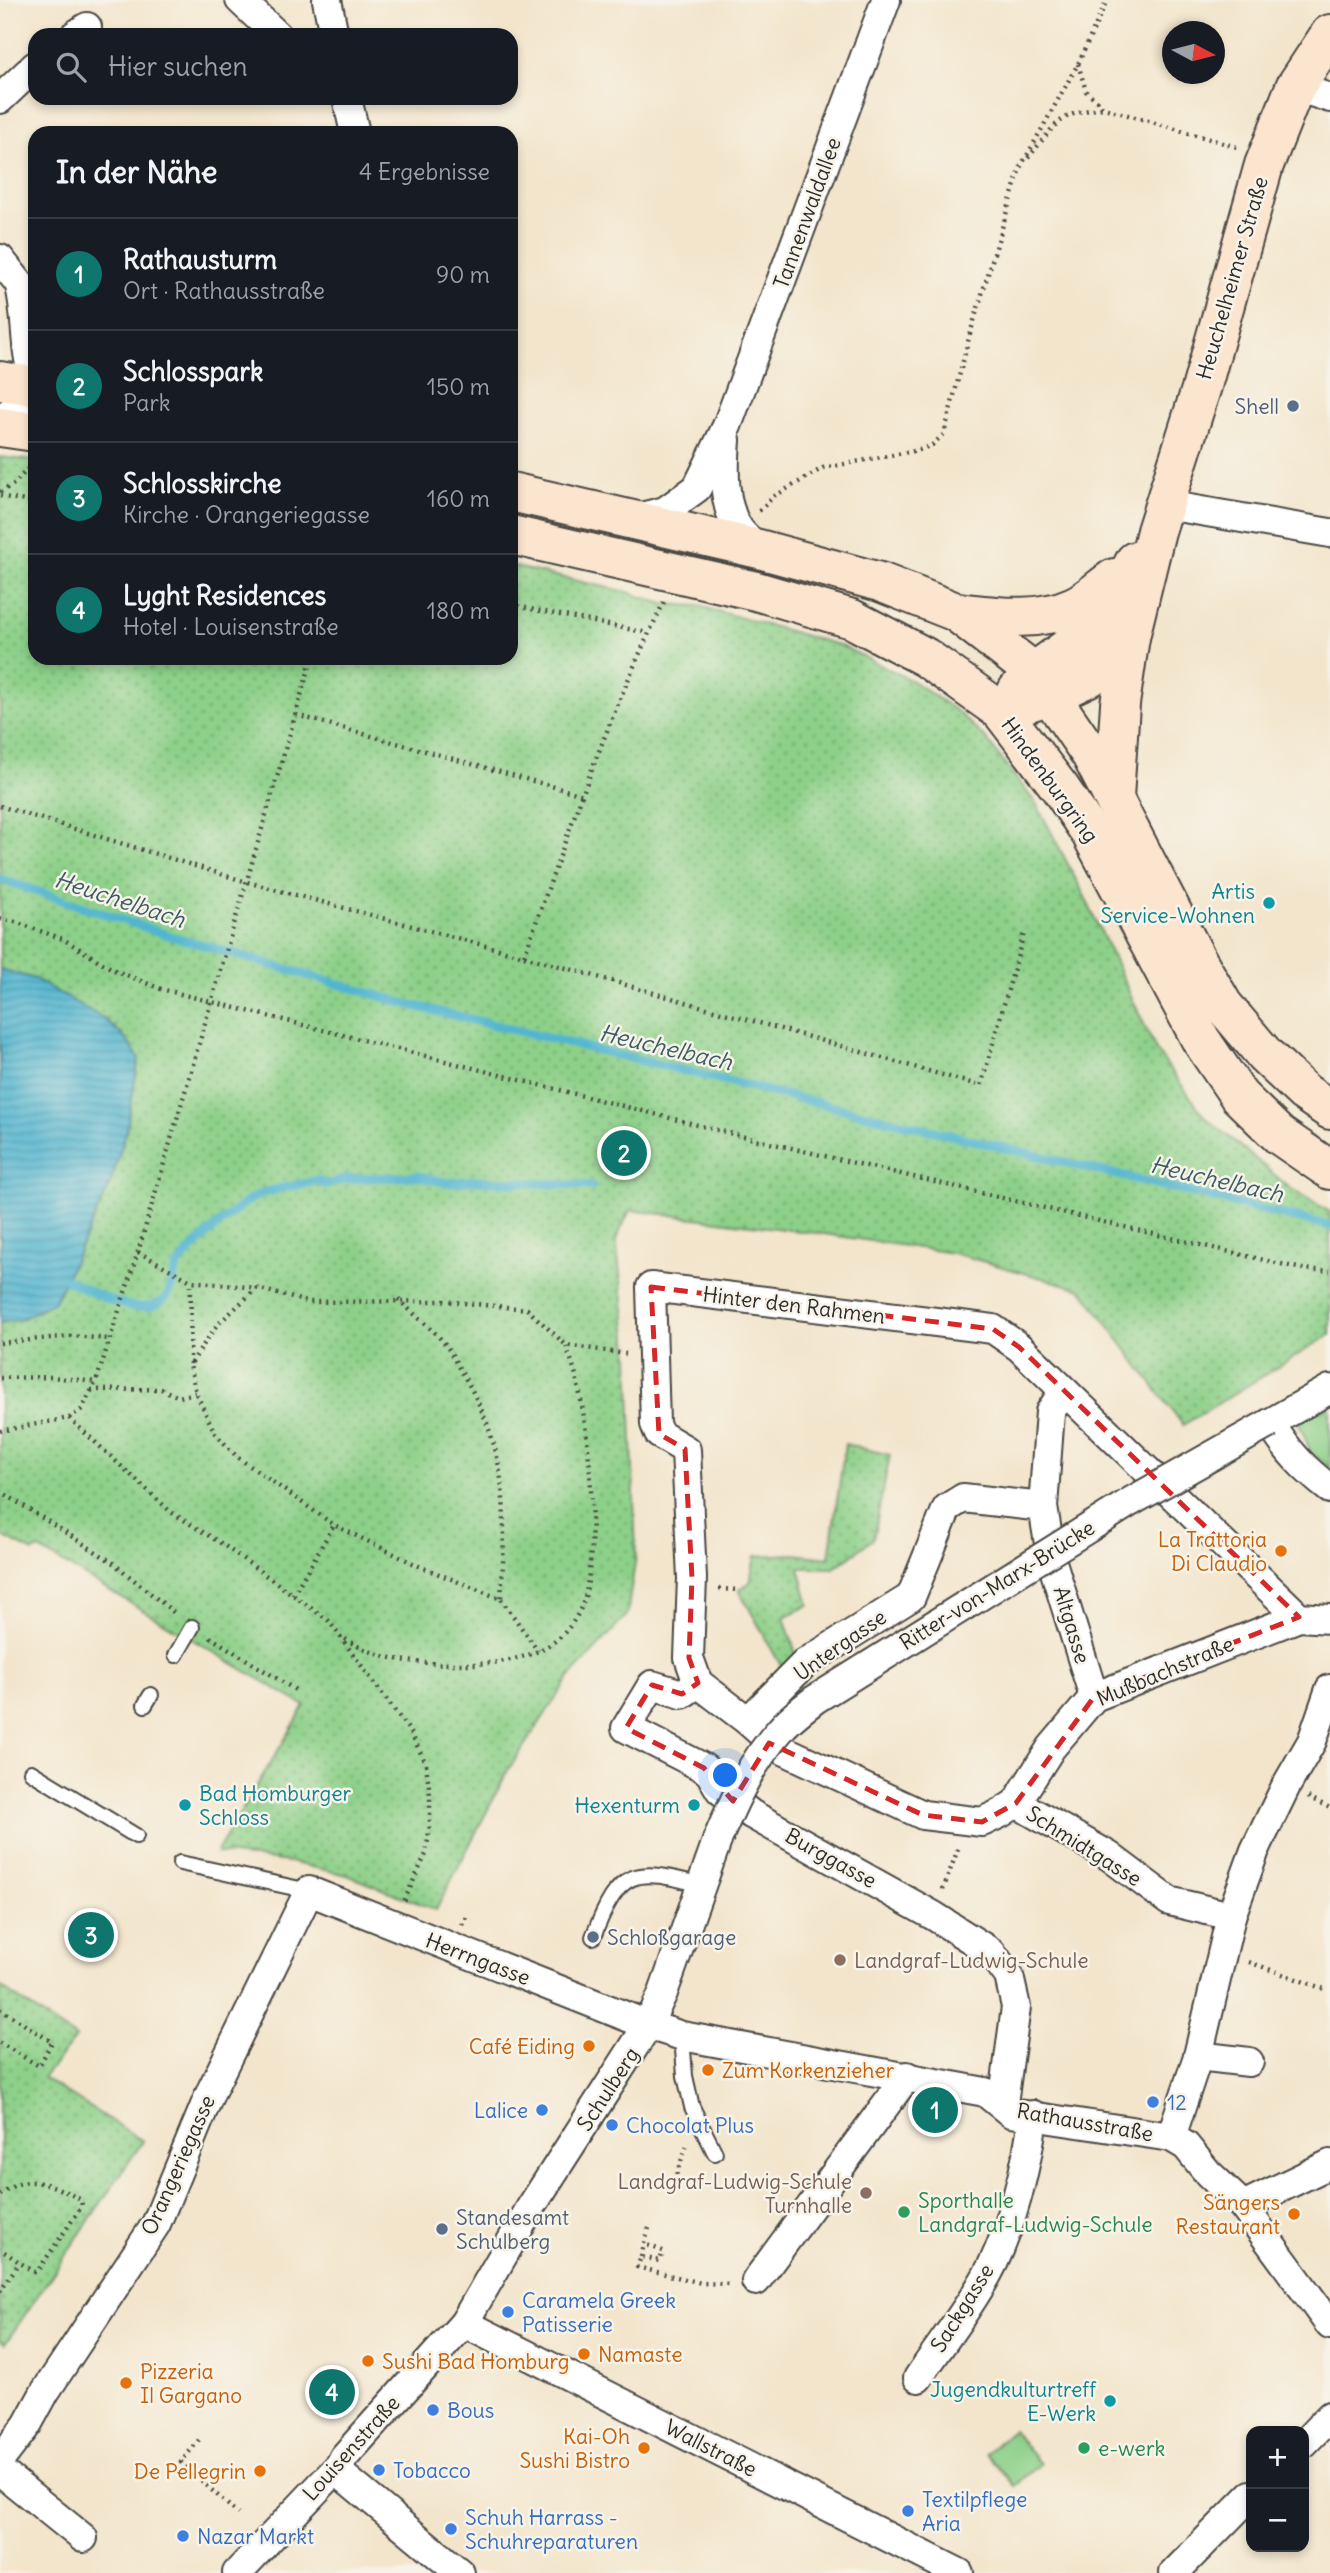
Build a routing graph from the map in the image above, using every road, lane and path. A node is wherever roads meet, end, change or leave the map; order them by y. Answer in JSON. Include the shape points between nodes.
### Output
{"nodes":[{"id":1,"x":240,"y":0,"type":"edge"},
{"id":2,"x":327,"y":0,"type":"edge"},
{"id":3,"x":886,"y":0,"type":"edge"},
{"id":4,"x":1107,"y":0,"type":"edge"},
{"id":5,"x":270,"y":28,"type":"edge"},
{"id":6,"x":333,"y":28,"type":"edge"},
{"id":7,"x":1330,"y":34,"type":"edge"},
{"id":8,"x":1078,"y":64,"type":"junction"},
{"id":9,"x":28,"y":73,"type":"edge"},
{"id":10,"x":1312,"y":92,"type":"edge"},
{"id":11,"x":0,"y":99,"type":"edge"},
{"id":12,"x":349,"y":105,"type":"edge"},
{"id":13,"x":1104,"y":108,"type":"junction"},
{"id":14,"x":353,"y":126,"type":"edge"},
{"id":15,"x":1241,"y":148,"type":"dead end"},
{"id":16,"x":1020,"y":168,"type":"junction"},
{"id":17,"x":0,"y":259,"type":"edge"},
{"id":18,"x":27,"y":294,"type":"edge"},
{"id":19,"x":26,"y":346,"type":"junction"},
{"id":20,"x":28,"y":360,"type":"edge"},
{"id":21,"x":0,"y":368,"type":"edge"},
{"id":22,"x":0,"y":381,"type":"edge"},
{"id":23,"x":28,"y":385,"type":"edge"},
{"id":24,"x":28,"y":395,"type":"edge"},
{"id":25,"x":0,"y":419,"type":"edge"},
{"id":26,"x":727,"y":426,"type":"junction"},
{"id":27,"x":0,"y":427,"type":"edge"},
{"id":28,"x":28,"y":431,"type":"edge"},
{"id":29,"x":28,"y":471,"type":"edge"},
{"id":30,"x":0,"y":494,"type":"edge"},
{"id":31,"x":518,"y":494,"type":"edge"},
{"id":32,"x":28,"y":501,"type":"edge"},
{"id":33,"x":1161,"y":518,"type":"junction"},
{"id":34,"x":631,"y":520,"type":"junction"},
{"id":35,"x":758,"y":531,"type":"junction"},
{"id":36,"x":1330,"y":533,"type":"edge"},
{"id":37,"x":518,"y":537,"type":"edge"},
{"id":38,"x":1132,"y":564,"type":"junction"},
{"id":39,"x":667,"y":596,"type":"dead end"},
{"id":40,"x":518,"y":606,"type":"edge"},
{"id":41,"x":956,"y":612,"type":"junction"},
{"id":42,"x":648,"y":633,"type":"junction"},
{"id":43,"x":1130,"y":636,"type":"junction"},
{"id":44,"x":310,"y":665,"type":"edge"},
{"id":45,"x":1043,"y":684,"type":"junction"},
{"id":46,"x":1001,"y":711,"type":"junction"},
{"id":47,"x":296,"y":715,"type":"junction"},
{"id":48,"x":583,"y":795,"type":"junction"},
{"id":49,"x":1114,"y":798,"type":"junction"},
{"id":50,"x":0,"y":806,"type":"edge"},
{"id":51,"x":247,"y":882,"type":"junction"},
{"id":52,"x":0,"y":919,"type":"edge"},
{"id":53,"x":1024,"y":933,"type":"dead end"},
{"id":54,"x":524,"y":956,"type":"junction"},
{"id":55,"x":211,"y":1001,"type":"junction"},
{"id":56,"x":1330,"y":1110,"type":"edge"},
{"id":57,"x":1330,"y":1170,"type":"edge"},
{"id":58,"x":138,"y":1252,"type":"junction"},
{"id":59,"x":1330,"y":1272,"type":"edge"},
{"id":60,"x":191,"y":1280,"type":"junction"},
{"id":61,"x":257,"y":1288,"type":"junction"},
{"id":62,"x":398,"y":1299,"type":"junction"},
{"id":63,"x":110,"y":1339,"type":"junction"},
{"id":64,"x":0,"y":1343,"type":"edge"},
{"id":65,"x":566,"y":1345,"type":"junction"},
{"id":66,"x":629,"y":1355,"type":"dead end"},
{"id":67,"x":190,"y":1365,"type":"junction"},
{"id":68,"x":0,"y":1378,"type":"edge"},
{"id":69,"x":96,"y":1382,"type":"junction"},
{"id":70,"x":1330,"y":1388,"type":"edge"},
{"id":71,"x":91,"y":1390,"type":"junction"},
{"id":72,"x":1064,"y":1391,"type":"junction"},
{"id":73,"x":196,"y":1394,"type":"junction"},
{"id":74,"x":69,"y":1418,"type":"junction"},
{"id":75,"x":1270,"y":1423,"type":"junction"},
{"id":76,"x":0,"y":1431,"type":"edge"},
{"id":77,"x":1330,"y":1489,"type":"edge"},
{"id":78,"x":0,"y":1491,"type":"edge"},
{"id":79,"x":1043,"y":1507,"type":"junction"},
{"id":80,"x":334,"y":1525,"type":"junction"},
{"id":81,"x":293,"y":1595,"type":"junction"},
{"id":82,"x":501,"y":1599,"type":"junction"},
{"id":83,"x":1300,"y":1617,"type":"junction"},
{"id":84,"x":1330,"y":1619,"type":"edge"},
{"id":85,"x":192,"y":1627,"type":"junction"},
{"id":86,"x":342,"y":1637,"type":"junction"},
{"id":87,"x":538,"y":1651,"type":"junction"},
{"id":88,"x":176,"y":1655,"type":"dead end"},
{"id":89,"x":698,"y":1683,"type":"junction"},
{"id":90,"x":1330,"y":1689,"type":"edge"},
{"id":91,"x":297,"y":1691,"type":"dead end"},
{"id":92,"x":1094,"y":1697,"type":"junction"},
{"id":93,"x":748,"y":1721,"type":"junction"},
{"id":94,"x":778,"y":1747,"type":"junction"},
{"id":95,"x":31,"y":1772,"type":"dead end"},
{"id":96,"x":1016,"y":1803,"type":"junction"},
{"id":97,"x":738,"y":1806,"type":"junction"},
{"id":98,"x":967,"y":1822,"type":"junction"},
{"id":99,"x":136,"y":1836,"type":"dead end"},
{"id":100,"x":718,"y":1838,"type":"joint"},
{"id":101,"x":180,"y":1863,"type":"dead end"},
{"id":102,"x":946,"y":1880,"type":"dead end"},
{"id":103,"x":702,"y":1885,"type":"junction"},
{"id":104,"x":309,"y":1891,"type":"junction"},
{"id":105,"x":1231,"y":1916,"type":"junction"},
{"id":106,"x":392,"y":1926,"type":"junction"},
{"id":107,"x":593,"y":1937,"type":"dead end"},
{"id":108,"x":1222,"y":1951,"type":"junction"},
{"id":109,"x":1327,"y":1990,"type":"dead end"},
{"id":110,"x":0,"y":2010,"type":"edge"},
{"id":111,"x":648,"y":2025,"type":"junction"},
{"id":112,"x":682,"y":2036,"type":"junction"},
{"id":113,"x":0,"y":2043,"type":"edge"},
{"id":114,"x":1199,"y":2056,"type":"junction"},
{"id":115,"x":1249,"y":2062,"type":"dead end"},
{"id":116,"x":906,"y":2076,"type":"junction"},
{"id":117,"x":1003,"y":2104,"type":"junction"},
{"id":118,"x":1033,"y":2115,"type":"junction"},
{"id":119,"x":701,"y":2125,"type":"junction"},
{"id":120,"x":1171,"y":2137,"type":"junction"},
{"id":121,"x":715,"y":2153,"type":"dead end"},
{"id":122,"x":1330,"y":2164,"type":"edge"},
{"id":123,"x":668,"y":2193,"type":"dead end"},
{"id":124,"x":0,"y":2195,"type":"edge"},
{"id":125,"x":1243,"y":2206,"type":"junction"},
{"id":126,"x":649,"y":2228,"type":"dead end"},
{"id":127,"x":644,"y":2244,"type":"junction"},
{"id":128,"x":0,"y":2249,"type":"edge"},
{"id":129,"x":641,"y":2257,"type":"junction"},
{"id":130,"x":19,"y":2263,"type":"junction"},
{"id":131,"x":756,"y":2281,"type":"joint"},
{"id":132,"x":0,"y":2291,"type":"edge"},
{"id":133,"x":464,"y":2323,"type":"junction"},
{"id":134,"x":1330,"y":2325,"type":"edge"},
{"id":135,"x":918,"y":2378,"type":"dead end"},
{"id":136,"x":1330,"y":2416,"type":"edge"},
{"id":137,"x":1309,"y":2438,"type":"edge"},
{"id":138,"x":199,"y":2440,"type":"dead end"},
{"id":139,"x":0,"y":2460,"type":"edge"},
{"id":140,"x":340,"y":2465,"type":"junction"},
{"id":141,"x":0,"y":2471,"type":"edge"},
{"id":142,"x":1246,"y":2500,"type":"edge"},
{"id":143,"x":238,"y":2514,"type":"dead end"},
{"id":144,"x":83,"y":2538,"type":"dead end"},
{"id":145,"x":237,"y":2573,"type":"edge"},
{"id":146,"x":460,"y":2573,"type":"edge"},
{"id":147,"x":959,"y":2573,"type":"edge"},
{"id":148,"x":1174,"y":2573,"type":"edge"}],
"edges":[{"from":1,"to":5,"type":"street"},
{"from":2,"to":6,"type":"street"},
{"from":3,"to":26,"type":"street","name":"Tannenwaldallee"},
{"from":4,"to":8,"type":"path"},
{"from":7,"to":10,"type":"street","name":"Heuchelheimer Straße"},
{"from":8,"to":13,"type":"path","via":[[1086,91]]},
{"from":8,"to":16,"type":"path"},
{"from":9,"to":11,"type":"street"},
{"from":10,"to":33,"type":"street","name":"Heuchelheimer Straße","via":[[1261,177]]},
{"from":12,"to":14,"type":"street"},
{"from":13,"to":15,"type":"path"},
{"from":13,"to":16,"type":"path","via":[[1077,110],[1059,121]]},
{"from":16,"to":35,"type":"path","via":[[944,434],[919,450],[823,468],[773,497]]},
{"from":17,"to":18,"type":"street"},
{"from":18,"to":19,"type":"street"},
{"from":19,"to":20,"type":"street"},
{"from":19,"to":21,"type":"street"},
{"from":22,"to":23,"type":"street"},
{"from":24,"to":25,"type":"street"},
{"from":26,"to":34,"type":"street","name":"Tannenwaldallee","via":[[697,488],[665,511]]},
{"from":26,"to":35,"type":"street","name":"Tannenwaldallee","via":[[724,472],[730,510],[738,528]]},
{"from":27,"to":28,"type":"street"},
{"from":29,"to":30,"type":"path"},
{"from":30,"to":32,"type":"path"},
{"from":31,"to":34,"type":"street","name":"Hindenburgring"},
{"from":33,"to":36,"type":"street"},
{"from":33,"to":38,"type":"street","name":"Heuchelheimer Straße"},
{"from":33,"to":43,"type":"street","name":"Heuchelheimer Straße"},
{"from":34,"to":35,"type":"street","name":"Hindenburgring"},
{"from":35,"to":41,"type":"street","name":"Hindenburgring"},
{"from":37,"to":46,"type":"street","name":"Hindenburgring","via":[[756,591],[852,618],[925,657]]},
{"from":38,"to":41,"type":"street","name":"Heuchelheimer Straße","via":[[1075,606],[1041,616]]},
{"from":38,"to":45,"type":"street","name":"Heuchelheimer Straße","via":[[1111,606],[1067,648]]},
{"from":39,"to":42,"type":"path"},
{"from":40,"to":42,"type":"path"},
{"from":41,"to":45,"type":"street","name":"Hindenburgring"},
{"from":42,"to":48,"type":"path"},
{"from":43,"to":45,"type":"street","name":"Heuchelheimer Straße","via":[[1091,676]]},
{"from":43,"to":49,"type":"street","name":"Hindenburgring"},
{"from":44,"to":47,"type":"path"},
{"from":45,"to":46,"type":"street","name":"Heuchelheimer Straße"},
{"from":45,"to":49,"type":"street","name":"Hindenburgring"},
{"from":46,"to":57,"type":"street","name":"Hindenburgring","via":[[1091,834],[1201,1040],[1239,1096],[1279,1135]]},
{"from":47,"to":48,"type":"path"},
{"from":47,"to":51,"type":"path"},
{"from":48,"to":54,"type":"path"},
{"from":49,"to":56,"type":"street","name":"Hindenburgring","via":[[1223,1005],[1265,1055]]},
{"from":50,"to":51,"type":"path"},
{"from":51,"to":54,"type":"path"},
{"from":51,"to":55,"type":"path"},
{"from":52,"to":55,"type":"path","via":[[63,939],[114,970],[161,989]]},
{"from":53,"to":54,"type":"path","via":[[981,1086]]},
{"from":55,"to":58,"type":"path"},
{"from":55,"to":59,"type":"path","via":[[753,1139]]},
{"from":58,"to":60,"type":"path"},
{"from":58,"to":63,"type":"path"},
{"from":60,"to":61,"type":"path"},
{"from":60,"to":67,"type":"path"},
{"from":61,"to":62,"type":"path","via":[[307,1302]]},
{"from":61,"to":67,"type":"path","via":[[216,1326]]},
{"from":62,"to":65,"type":"path","via":[[527,1309]]},
{"from":62,"to":82,"type":"path","via":[[444,1343],[480,1403],[492,1436],[505,1504]]},
{"from":63,"to":64,"type":"path","via":[[71,1336]]},
{"from":63,"to":69,"type":"path"},
{"from":65,"to":66,"type":"path"},
{"from":65,"to":87,"type":"path","via":[[577,1379],[589,1475],[586,1595],[560,1637]]},
{"from":67,"to":73,"type":"path"},
{"from":68,"to":69,"type":"path"},
{"from":69,"to":71,"type":"path"},
{"from":70,"to":75,"type":"street","name":"Ritter-von-Marx-Brücke"},
{"from":71,"to":73,"type":"path","via":[[162,1389],[179,1397]]},
{"from":71,"to":74,"type":"path","via":[[81,1410]]},
{"from":72,"to":79,"type":"street","name":"Altgasse","via":[[1050,1412]]},
{"from":72,"to":83,"type":"street","name":"Hinter den Rahmen"},
{"from":72,"to":89,"type":"street","name":"Hinter den Rahmen","via":[[993,1329],[650,1287],[655,1424],[659,1434],[686,1450],[692,1577],[689,1658]]},
{"from":73,"to":80,"type":"path","via":[[215,1433],[237,1457]]},
{"from":74,"to":76,"type":"path"},
{"from":74,"to":81,"type":"path","via":[[171,1512]]},
{"from":75,"to":77,"type":"street","via":[[1294,1458]]},
{"from":75,"to":100,"type":"street","name":"Ritter-von-Marx-Brücke","bridge":true,"via":[[1130,1502],[814,1700],[782,1727],[756,1759]]},
{"from":78,"to":85,"type":"path","via":[[112,1562]]},
{"from":79,"to":92,"type":"street","name":"Altgasse","via":[[1052,1562]]},
{"from":79,"to":93,"type":"street","name":"Untergasse","via":[[963,1498],[947,1507],[911,1597],[805,1663]]},
{"from":80,"to":81,"type":"path"},
{"from":80,"to":82,"type":"path"},
{"from":81,"to":86,"type":"path","via":[[314,1608]]},
{"from":82,"to":87,"type":"path"},
{"from":83,"to":84,"type":"street","name":"Mußbachstraße"},
{"from":83,"to":92,"type":"street","name":"Mußbachstraße"},
{"from":85,"to":88,"type":"lane"},
{"from":85,"to":91,"type":"path"},
{"from":86,"to":87,"type":"path","via":[[380,1657],[433,1664],[478,1664]]},
{"from":86,"to":106,"type":"path","via":[[411,1733],[426,1764],[430,1805],[426,1854]]},
{"from":89,"to":93,"type":"street"},
{"from":89,"to":97,"type":"street","name":"Burggasse","via":[[682,1694],[652,1685],[626,1727],[704,1768]]},
{"from":90,"to":105,"type":"street","via":[[1312,1741],[1255,1850]]},
{"from":92,"to":96,"type":"street","name":"Mußbachstraße","via":[[1051,1748]]},
{"from":93,"to":94,"type":"street"},
{"from":94,"to":97,"type":"street"},
{"from":94,"to":98,"type":"street","via":[[923,1815]]},
{"from":95,"to":99,"type":"lane"},
{"from":96,"to":98,"type":"street","name":"Mußbachstraße","via":[[982,1822]]},
{"from":96,"to":105,"type":"street","name":"Schmidtgasse","via":[[1109,1856],[1169,1901]]},
{"from":97,"to":117,"type":"street","name":"Burggasse","via":[[991,1952],[1009,1976],[1016,2007]]},
{"from":98,"to":102,"type":"path"},
{"from":100,"to":103,"type":"street","name":"Schulberg"},
{"from":101,"to":104,"type":"lane"},
{"from":103,"to":107,"type":"lane","via":[[661,1875],[622,1883]]},
{"from":103,"to":111,"type":"street","name":"Schulberg"},
{"from":104,"to":106,"type":"street","name":"Herrngasse"},
{"from":104,"to":139,"type":"street","name":"Orangeriegasse","via":[[211,2091],[156,2224]]},
{"from":105,"to":108,"type":"street"},
{"from":106,"to":111,"type":"street","name":"Herrngasse"},
{"from":108,"to":109,"type":"path"},
{"from":108,"to":114,"type":"street"},
{"from":110,"to":113,"type":"path","via":[[52,2042],[38,2066]]},
{"from":111,"to":112,"type":"street","name":"Rathausstraße"},
{"from":111,"to":133,"type":"street","name":"Schulberg","via":[[531,2207]]},
{"from":112,"to":116,"type":"street","name":"Rathausstraße"},
{"from":112,"to":119,"type":"lane","via":[[685,2076]]},
{"from":114,"to":115,"type":"street"},
{"from":114,"to":120,"type":"street"},
{"from":116,"to":117,"type":"street","name":"Rathausstraße","via":[[985,2092]]},
{"from":116,"to":131,"type":"street"},
{"from":117,"to":118,"type":"street","name":"Rathausstraße","via":[[1011,2113]]},
{"from":118,"to":120,"type":"street","name":"Rathausstraße"},
{"from":118,"to":135,"type":"street","name":"Sackgasse","via":[[1013,2210],[988,2274]]},
{"from":119,"to":121,"type":"lane"},
{"from":119,"to":123,"type":"path"},
{"from":120,"to":125,"type":"street","name":"Rathausstraße","via":[[1186,2146]]},
{"from":122,"to":125,"type":"street"},
{"from":124,"to":130,"type":"path","via":[[19,2183],[34,2181],[81,2200],[80,2211],[39,2269],[31,2271]]},
{"from":125,"to":134,"type":"street","name":"Rathausstraße"},
{"from":126,"to":127,"type":"path"},
{"from":127,"to":129,"type":"path"},
{"from":127,"to":129,"type":"path","via":[[663,2251],[660,2261]]},
{"from":128,"to":130,"type":"path"},
{"from":129,"to":131,"type":"path","via":[[637,2267],[702,2283]]},
{"from":130,"to":132,"type":"path"},
{"from":133,"to":140,"type":"street","name":"Louisenstraße"},
{"from":133,"to":147,"type":"street","name":"Wallstraße"},
{"from":136,"to":137,"type":"street"},
{"from":138,"to":143,"type":"path","via":[[181,2462]]},
{"from":140,"to":145,"type":"street","name":"Louisenstraße"},
{"from":140,"to":146,"type":"street","via":[[344,2477]]},
{"from":141,"to":144,"type":"street"},
{"from":142,"to":148,"type":"street"}]}
